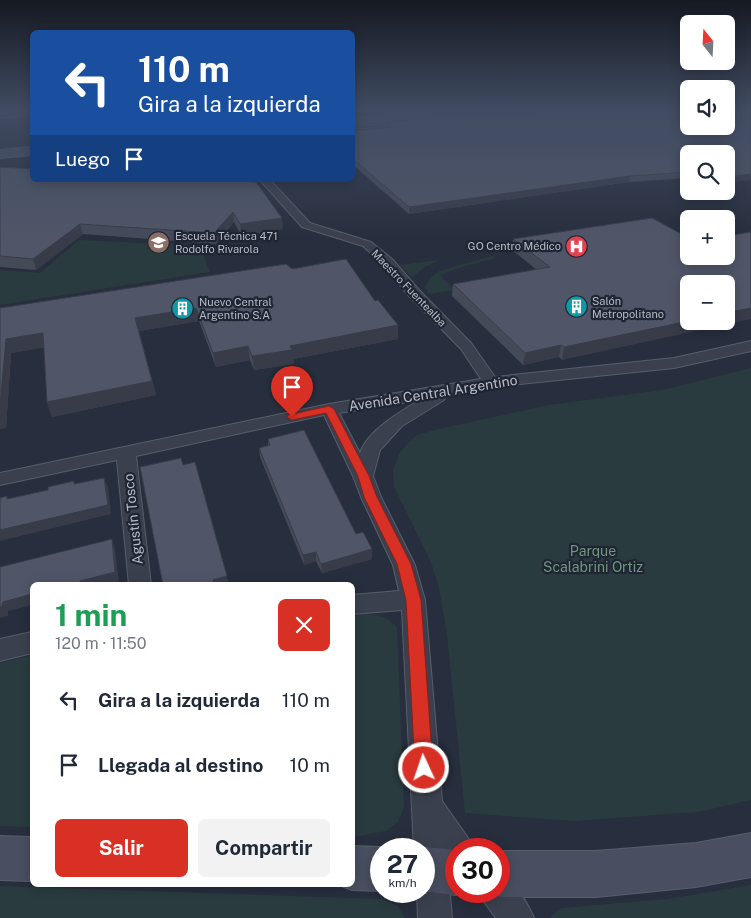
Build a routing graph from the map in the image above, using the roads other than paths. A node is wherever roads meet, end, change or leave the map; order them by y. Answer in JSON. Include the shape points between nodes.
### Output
{"nodes":[{"id":1,"x":268,"y":182,"type":"edge"},
{"id":2,"x":751,"y":346,"type":"edge"},
{"id":3,"x":490,"y":382,"type":"junction"},
{"id":4,"x":445,"y":391,"type":"junction"},
{"id":5,"x":329,"y":409,"type":"junction"},
{"id":6,"x":126,"y":452,"type":"junction"},
{"id":7,"x":363,"y":476,"type":"junction"},
{"id":8,"x":0,"y":479,"type":"edge"},
{"id":9,"x":140,"y":582,"type":"edge"},
{"id":10,"x":414,"y":600,"type":"junction"},
{"id":11,"x":355,"y":604,"type":"edge"},
{"id":12,"x":30,"y":643,"type":"edge"},
{"id":13,"x":0,"y":650,"type":"edge"},
{"id":14,"x":751,"y":855,"type":"edge"},
{"id":15,"x":0,"y":858,"type":"edge"},
{"id":16,"x":30,"y":859,"type":"edge"},
{"id":17,"x":442,"y":865,"type":"edge"},
{"id":18,"x":355,"y":868,"type":"edge"},
{"id":19,"x":370,"y":869,"type":"edge"},
{"id":20,"x":510,"y":874,"type":"edge"},
{"id":21,"x":506,"y":903,"type":"edge"},
{"id":22,"x":435,"y":918,"type":"edge"},
{"id":23,"x":517,"y":918,"type":"edge"}],
"edges":[{"from":1,"to":3,"type":"street","name":"Maestro Fuentealba","via":[[306,225],[367,244],[388,262],[466,346]]},
{"from":2,"to":3,"type":"street","name":"Avenida Central Argentino","via":[[674,363]]},
{"from":3,"to":4,"type":"street","name":"Avenida Central Argentino"},
{"from":4,"to":5,"type":"street","name":"Avenida Central Argentino"},
{"from":4,"to":7,"type":"street","via":[[396,422],[371,448]]},
{"from":5,"to":6,"type":"street","name":"Avenida Central Argentino"},
{"from":5,"to":7,"type":"street"},
{"from":6,"to":8,"type":"street","name":"Avenida Central Argentino"},
{"from":6,"to":9,"type":"street","name":"Agustín Tosco"},
{"from":7,"to":10,"type":"street","via":[[370,497],[404,564]]},
{"from":10,"to":11,"type":"street"},
{"from":10,"to":17,"type":"street","via":[[426,805]]},
{"from":12,"to":13,"type":"street"},
{"from":14,"to":20,"type":"main road","via":[[696,865],[596,874]]},
{"from":15,"to":16,"type":"main road"},
{"from":17,"to":22,"type":"street"},
{"from":18,"to":19,"type":"main road"},
{"from":21,"to":23,"type":"street"}]}
